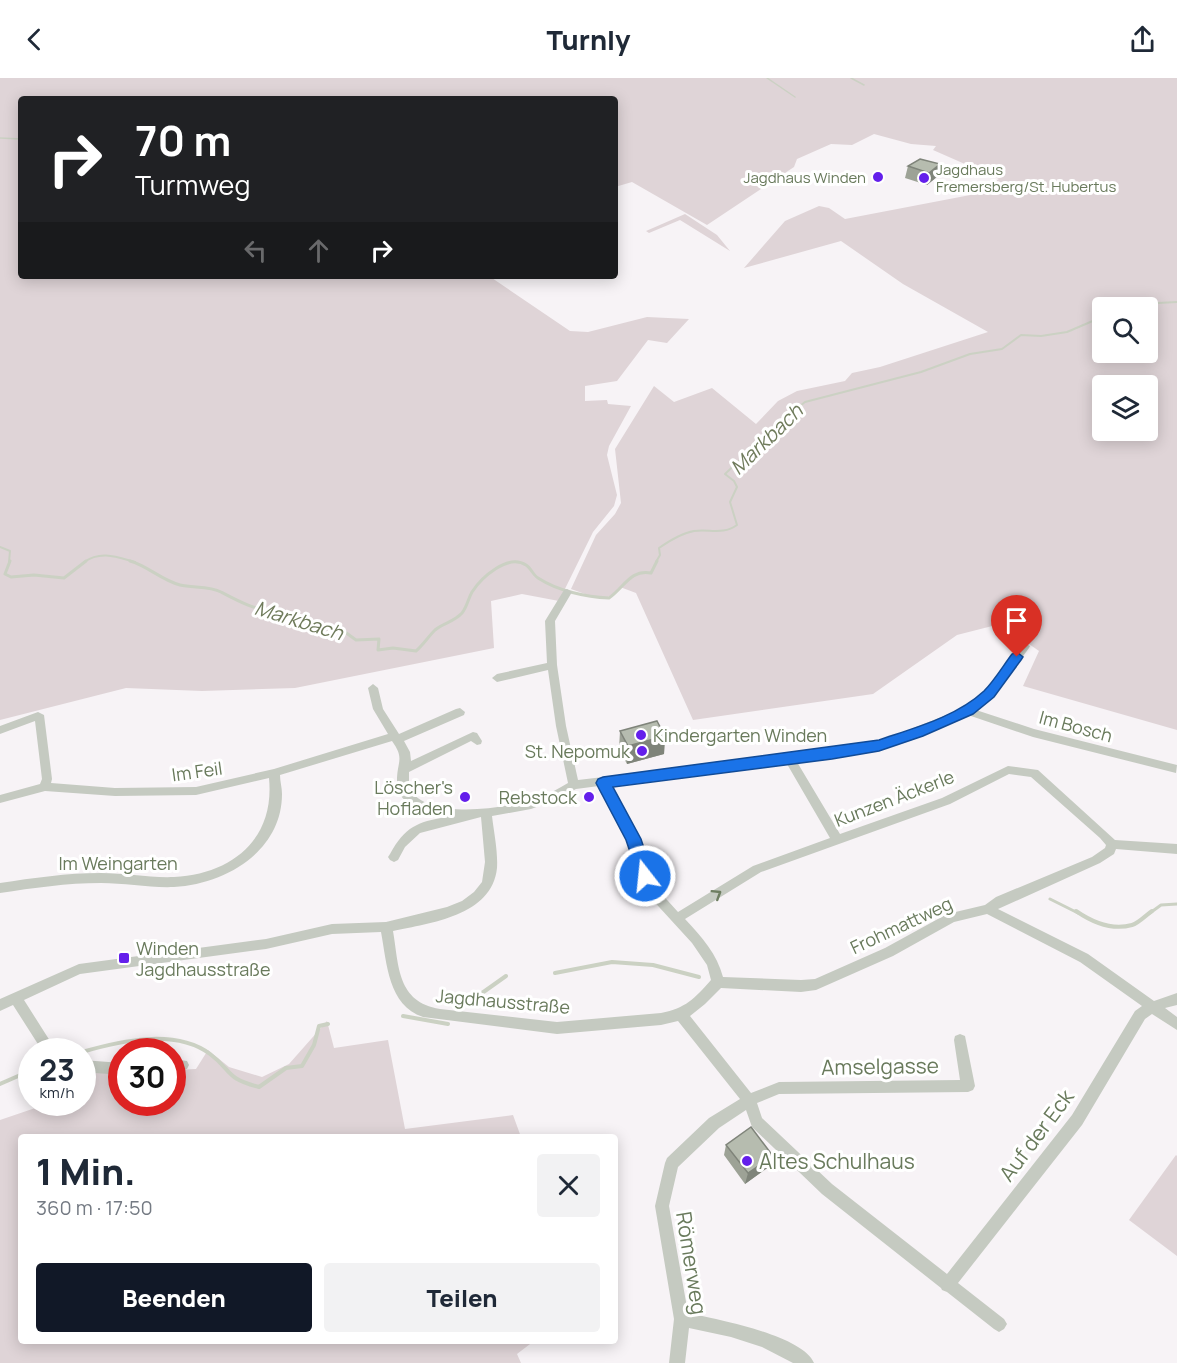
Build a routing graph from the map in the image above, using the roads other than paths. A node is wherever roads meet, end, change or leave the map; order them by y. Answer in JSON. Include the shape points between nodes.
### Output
{"nodes":[{"id":1,"x":567,"y":592,"type":"dead end"},
{"id":2,"x":1025,"y":646,"type":"dead end"},
{"id":3,"x":552,"y":665,"type":"junction"},
{"id":4,"x":497,"y":678,"type":"dead end"},
{"id":5,"x":373,"y":688,"type":"dead end"},
{"id":6,"x":460,"y":711,"type":"dead end"},
{"id":7,"x":968,"y":711,"type":"junction"},
{"id":8,"x":0,"y":730,"type":"edge"},
{"id":9,"x":395,"y":738,"type":"junction"},
{"id":10,"x":477,"y":741,"type":"dead end"},
{"id":11,"x":789,"y":758,"type":"junction"},
{"id":12,"x":405,"y":769,"type":"junction"},
{"id":13,"x":1176,"y":769,"type":"edge"},
{"id":14,"x":274,"y":773,"type":"junction"},
{"id":15,"x":603,"y":783,"type":"junction"},
{"id":16,"x":574,"y":785,"type":"junction"},
{"id":17,"x":45,"y":787,"type":"junction"},
{"id":18,"x":0,"y":799,"type":"edge"},
{"id":19,"x":486,"y":814,"type":"junction"},
{"id":20,"x":472,"y":815,"type":"junction"},
{"id":21,"x":837,"y":839,"type":"junction"},
{"id":22,"x":1112,"y":844,"type":"junction"},
{"id":23,"x":1177,"y":849,"type":"edge"},
{"id":24,"x":394,"y":857,"type":"dead end"},
{"id":25,"x":0,"y":888,"type":"edge"},
{"id":26,"x":988,"y":909,"type":"junction"},
{"id":27,"x":676,"y":919,"type":"junction"},
{"id":28,"x":386,"y":927,"type":"junction"},
{"id":29,"x":718,"y":982,"type":"junction"},
{"id":30,"x":16,"y":999,"type":"junction"},
{"id":31,"x":1177,"y":999,"type":"edge"},
{"id":32,"x":0,"y":1005,"type":"edge"},
{"id":33,"x":1152,"y":1007,"type":"junction"},
{"id":34,"x":681,"y":1015,"type":"junction"},
{"id":35,"x":1177,"y":1024,"type":"edge"},
{"id":36,"x":42,"y":1038,"type":"edge"},
{"id":37,"x":960,"y":1040,"type":"dead end"},
{"id":38,"x":749,"y":1100,"type":"junction"},
{"id":39,"x":947,"y":1285,"type":"junction"},
{"id":40,"x":682,"y":1319,"type":"junction"},
{"id":41,"x":999,"y":1324,"type":"dead end"},
{"id":42,"x":677,"y":1363,"type":"edge"},
{"id":43,"x":806,"y":1363,"type":"edge"}],
"edges":[{"from":1,"to":3,"type":"street","via":[[550,621]]},
{"from":2,"to":7,"type":"street","via":[[990,693]]},
{"from":3,"to":4,"type":"street"},
{"from":3,"to":16,"type":"street"},
{"from":5,"to":9,"type":"street","via":[[378,709]]},
{"from":6,"to":9,"type":"street","name":"Im Feil"},
{"from":7,"to":11,"type":"street","via":[[879,746]]},
{"from":7,"to":13,"type":"street","name":"Im Bosch","via":[[1033,733]]},
{"from":8,"to":17,"type":"street","via":[[40,718]]},
{"from":9,"to":12,"type":"street","via":[[405,752]]},
{"from":9,"to":14,"type":"street","name":"Im Feil"},
{"from":10,"to":12,"type":"street","via":[[473,736]]},
{"from":11,"to":15,"type":"street"},
{"from":11,"to":21,"type":"street"},
{"from":12,"to":20,"type":"street","via":[[403,791],[416,804]]},
{"from":14,"to":17,"type":"street","name":"Im Feil","via":[[183,792]]},
{"from":14,"to":25,"type":"street","name":"Im Weingarten","via":[[278,798],[270,827],[253,850],[224,870],[183,881],[70,879]]},
{"from":15,"to":16,"type":"street"},
{"from":15,"to":27,"type":"street","via":[[634,839],[653,893]]},
{"from":16,"to":19,"type":"street","via":[[545,800]]},
{"from":17,"to":18,"type":"street","name":"Im Feil"},
{"from":19,"to":20,"type":"street"},
{"from":19,"to":28,"type":"street","via":[[492,872],[484,892],[472,903]]},
{"from":20,"to":24,"type":"street","via":[[414,829]]},
{"from":21,"to":22,"type":"street","name":"Kunzen Äckerle","via":[[946,801],[1008,770],[1034,773]]},
{"from":27,"to":21,"type":"street","name":"Kunzen Äckerle","one_way":true,"via":[[757,869]]},
{"from":22,"to":23,"type":"street"},
{"from":22,"to":26,"type":"street","via":[[1110,851],[1096,860]]},
{"from":26,"to":29,"type":"street","name":"Frohmattweg","via":[[951,918],[889,952],[816,984]]},
{"from":26,"to":33,"type":"street","via":[[1084,958]]},
{"from":27,"to":29,"type":"street","via":[[712,963]]},
{"from":28,"to":30,"type":"street","via":[[332,929],[266,944],[79,969]]},
{"from":28,"to":34,"type":"street","name":"Jagdhausstraße","via":[[399,988],[408,1002],[421,1011],[557,1028]]},
{"from":29,"to":34,"type":"street","name":"Jagdhausstraße"},
{"from":30,"to":32,"type":"street"},
{"from":30,"to":36,"type":"street"},
{"from":31,"to":33,"type":"street"},
{"from":33,"to":35,"type":"street"},
{"from":33,"to":39,"type":"street","name":"Auf der Eck","via":[[1140,1015],[1077,1120]]},
{"from":34,"to":38,"type":"street"},
{"from":37,"to":38,"type":"street","name":"Amselgasse","via":[[968,1086],[779,1088]]},
{"from":38,"to":39,"type":"street","via":[[757,1122],[827,1189]]},
{"from":38,"to":40,"type":"street","name":"Römerweg","via":[[714,1123],[672,1163],[662,1206]]},
{"from":39,"to":41,"type":"street"},
{"from":40,"to":42,"type":"street","name":"Römerweg"},
{"from":40,"to":43,"type":"street","via":[[747,1334]]}]}
